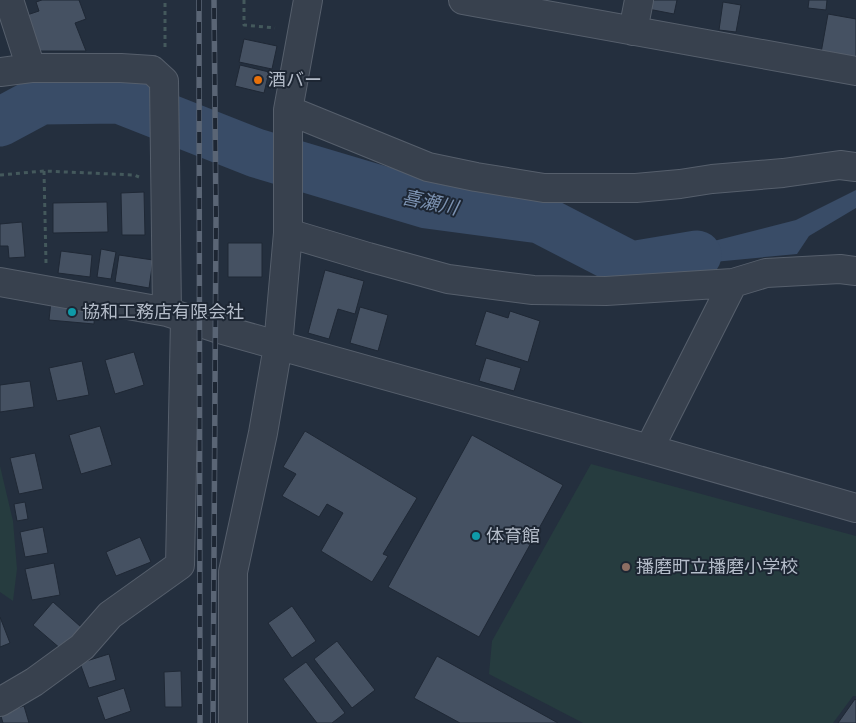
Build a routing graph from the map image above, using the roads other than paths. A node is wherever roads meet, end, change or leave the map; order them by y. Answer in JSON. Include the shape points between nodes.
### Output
{"nodes":[{"id":1,"x":9,"y":0,"type":"edge"},
{"id":2,"x":308,"y":0,"type":"edge"},
{"id":3,"x":463,"y":0,"type":"edge"},
{"id":4,"x":639,"y":0,"type":"edge"},
{"id":5,"x":634,"y":31,"type":"junction"},
{"id":6,"x":31,"y":68,"type":"junction"},
{"id":7,"x":856,"y":71,"type":"edge"},
{"id":8,"x":0,"y":72,"type":"edge"},
{"id":9,"x":288,"y":110,"type":"junction"},
{"id":10,"x":856,"y":167,"type":"edge"},
{"id":11,"x":288,"y":233,"type":"junction"},
{"id":12,"x":856,"y":271,"type":"edge"},
{"id":13,"x":0,"y":282,"type":"edge"},
{"id":14,"x":733,"y":282,"type":"junction"},
{"id":15,"x":176,"y":315,"type":"junction"},
{"id":16,"x":278,"y":346,"type":"junction"},
{"id":17,"x":650,"y":449,"type":"junction"},
{"id":18,"x":856,"y":508,"type":"edge"},
{"id":19,"x":0,"y":702,"type":"edge"},
{"id":20,"x":233,"y":723,"type":"edge"}],
"edges":[{"from":1,"to":6,"type":"street"},
{"from":2,"to":9,"type":"street"},
{"from":3,"to":5,"type":"street"},
{"from":4,"to":5,"type":"street"},
{"from":5,"to":7,"type":"street"},
{"from":6,"to":8,"type":"street"},
{"from":6,"to":15,"type":"street","via":[[152,70],[164,81],[165,185]]},
{"from":9,"to":10,"type":"street","via":[[428,167],[544,188],[636,188],[840,165]]},
{"from":9,"to":11,"type":"street"},
{"from":11,"to":14,"type":"street","via":[[448,279],[533,290],[606,291]]},
{"from":11,"to":16,"type":"street"},
{"from":12,"to":14,"type":"street","via":[[766,273]]},
{"from":13,"to":15,"type":"street"},
{"from":14,"to":17,"type":"street"},
{"from":15,"to":16,"type":"street"},
{"from":15,"to":19,"type":"street","via":[[180,565],[110,615],[82,647]]},
{"from":16,"to":17,"type":"street"},
{"from":16,"to":20,"type":"street","via":[[233,572]]},
{"from":17,"to":18,"type":"street"}]}
